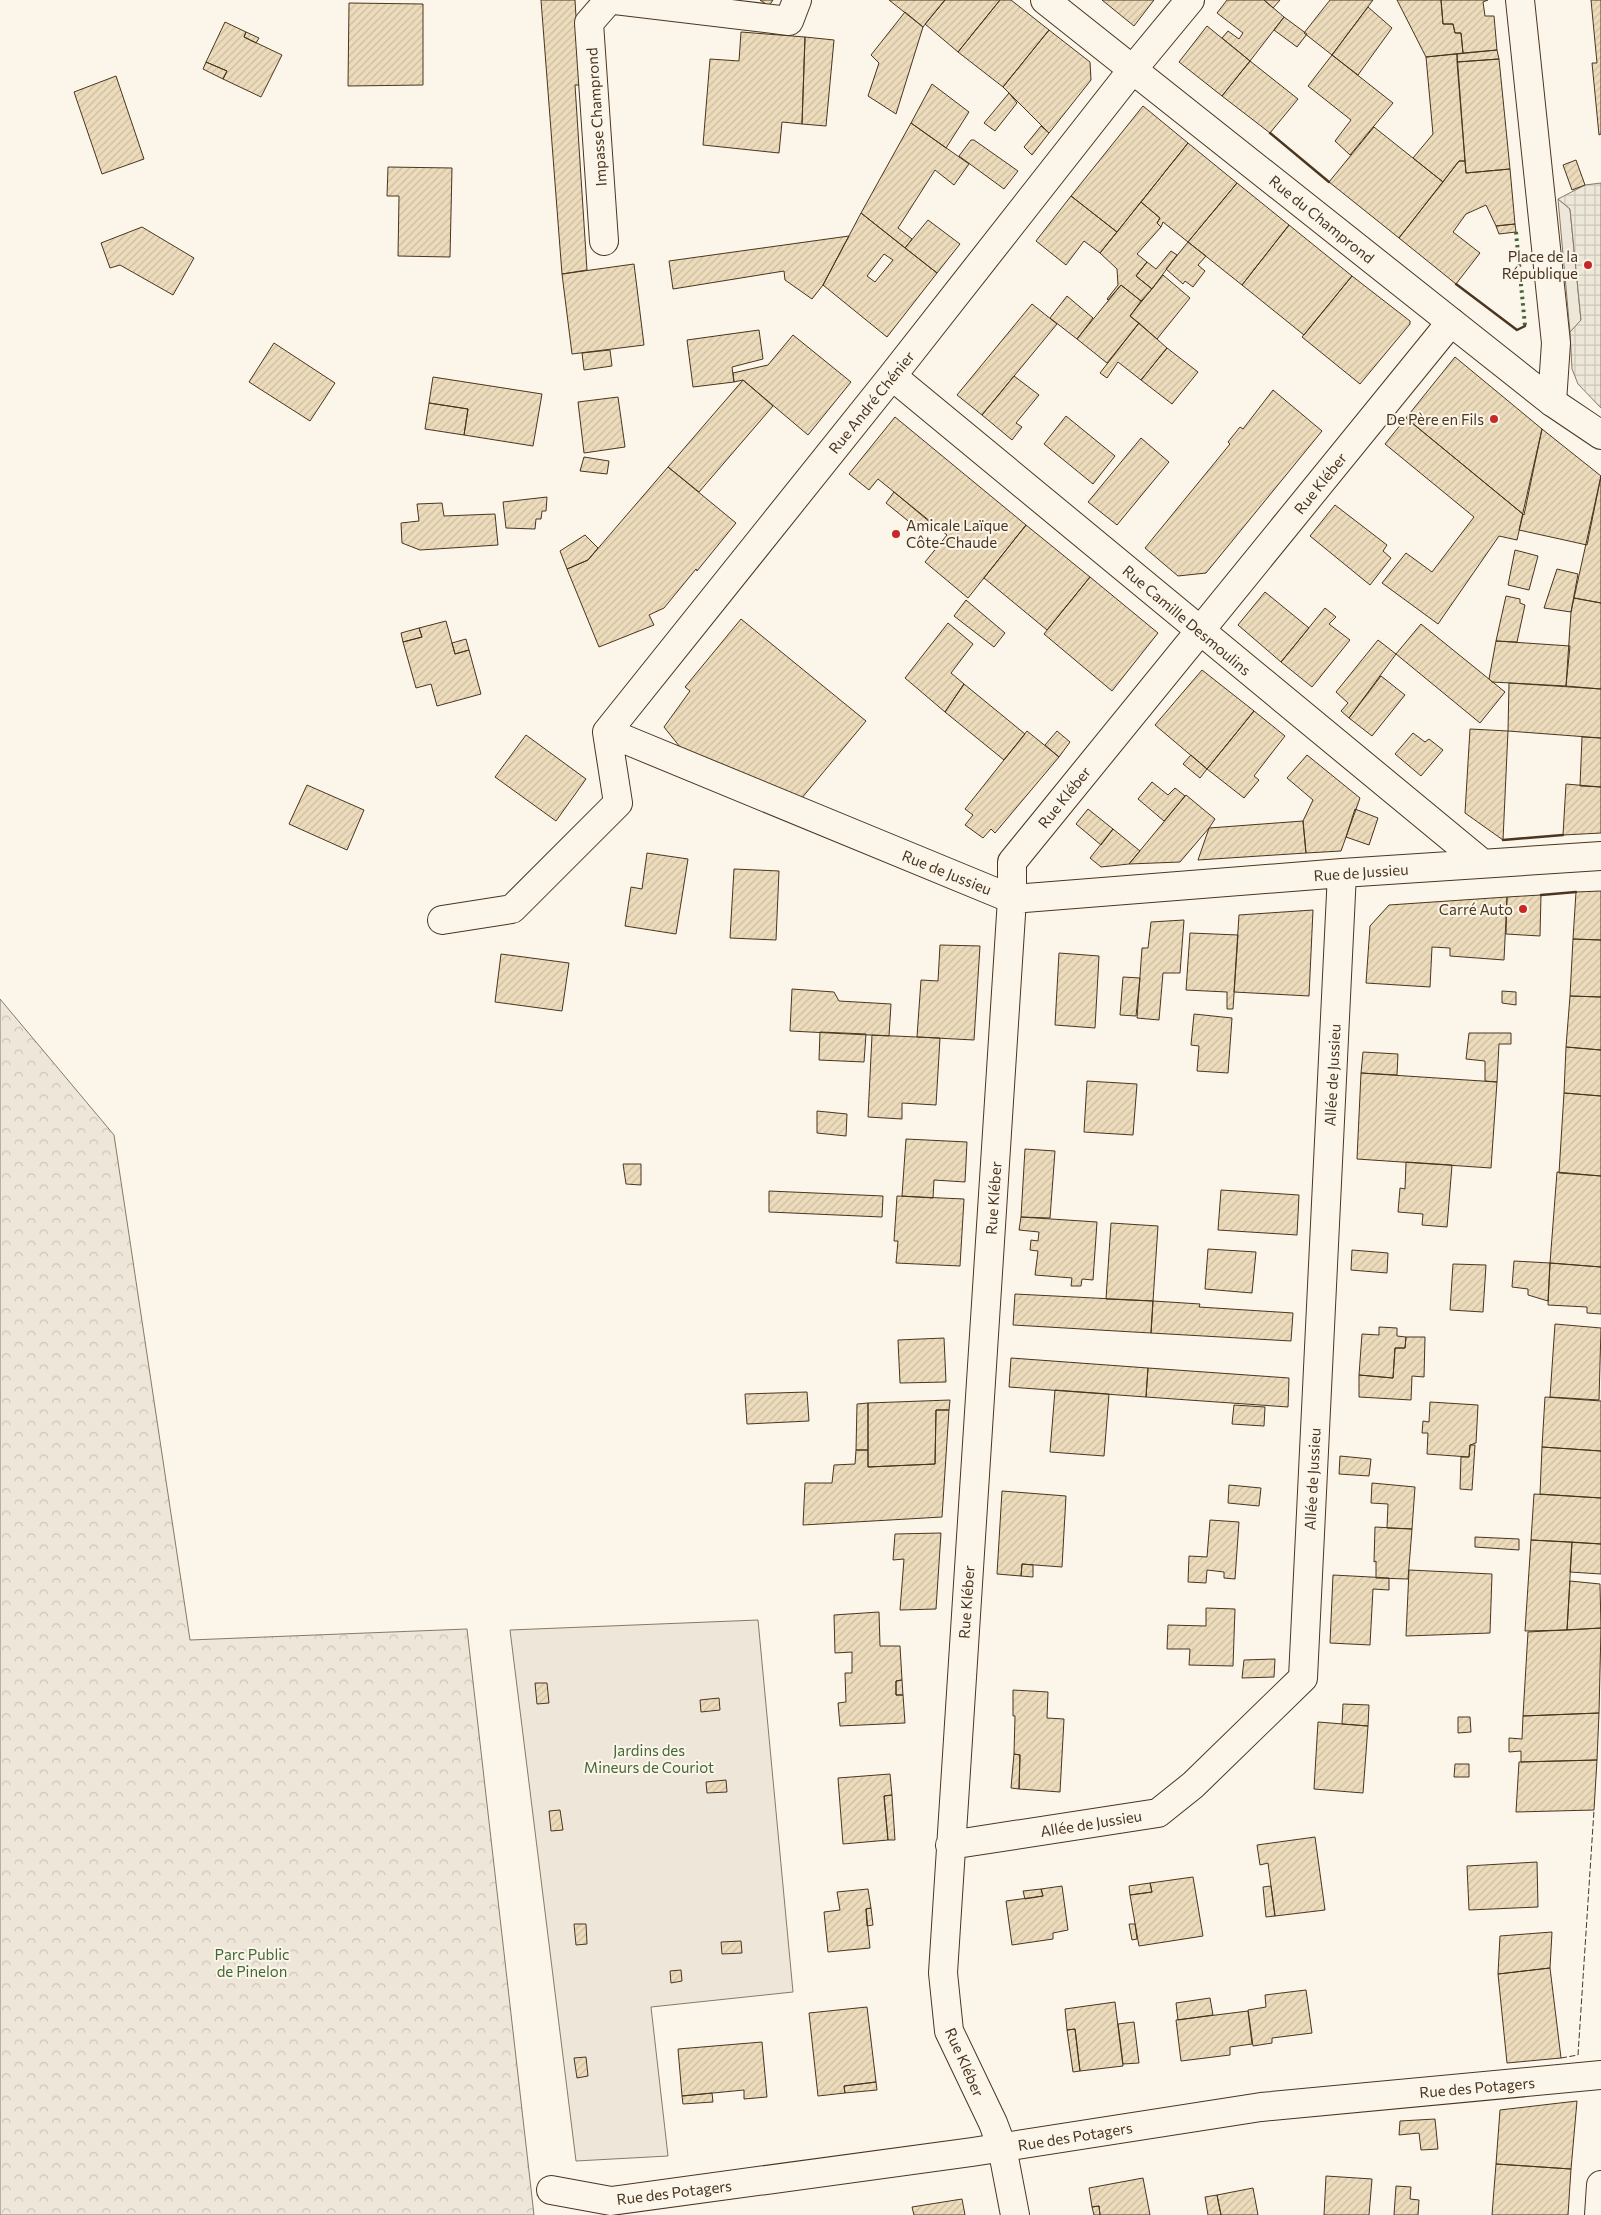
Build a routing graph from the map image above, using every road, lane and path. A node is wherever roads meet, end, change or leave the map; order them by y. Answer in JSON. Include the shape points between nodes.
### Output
{"nodes":[{"id":1,"x":609,"y":0,"type":"edge"},
{"id":2,"x":615,"y":0,"type":"edge"},
{"id":3,"x":797,"y":0,"type":"edge"},
{"id":4,"x":1045,"y":0,"type":"edge"},
{"id":5,"x":1190,"y":0,"type":"edge"},
{"id":6,"x":1520,"y":0,"type":"edge"},
{"id":7,"x":1133,"y":69,"type":"junction"},
{"id":8,"x":604,"y":241,"type":"dead end"},
{"id":9,"x":1451,"y":322,"type":"junction"},
{"id":10,"x":892,"y":376,"type":"junction"},
{"id":11,"x":1552,"y":402,"type":"junction"},
{"id":12,"x":1601,"y":435,"type":"edge"},
{"id":13,"x":1199,"y":631,"type":"junction"},
{"id":14,"x":607,"y":732,"type":"junction"},
{"id":15,"x":1601,"y":856,"type":"edge"},
{"id":16,"x":1482,"y":863,"type":"junction"},
{"id":17,"x":1342,"y":872,"type":"junction"},
{"id":18,"x":1012,"y":899,"type":"junction"},
{"id":19,"x":442,"y":920,"type":"dead end"},
{"id":20,"x":950,"y":1845,"type":"junction"},
{"id":21,"x":1601,"y":2076,"type":"edge"},
{"id":22,"x":1002,"y":2147,"type":"junction"},
{"id":23,"x":1601,"y":2185,"type":"edge"},
{"id":24,"x":551,"y":2190,"type":"dead end"},
{"id":25,"x":1015,"y":2215,"type":"edge"},
{"id":26,"x":1599,"y":2215,"type":"edge"}],
"edges":[{"from":1,"to":8,"type":"street","name":"Impasse Champrond","via":[[589,23]]},
{"from":2,"to":3,"type":"street","via":[[789,21]]},
{"from":4,"to":7,"type":"street","name":"Rue du Champrond"},
{"from":5,"to":7,"type":"street","name":"Rue André Chénier"},
{"from":6,"to":11,"type":"street","via":[[1556,343]]},
{"from":7,"to":9,"type":"street","name":"Rue du Champrond"},
{"from":7,"to":10,"type":"street","name":"Rue André Chénier"},
{"from":9,"to":11,"type":"street","name":"Rue du Champrond"},
{"from":9,"to":13,"type":"street","name":"Rue Kléber"},
{"from":10,"to":13,"type":"street","name":"Rue Camille Desmoulins"},
{"from":10,"to":14,"type":"street","name":"Rue André Chénier"},
{"from":11,"to":12,"type":"street","name":"Rue du Champrond"},
{"from":13,"to":16,"type":"street","name":"Rue Camille Desmoulins"},
{"from":13,"to":18,"type":"street","name":"Rue Kléber","via":[[1012,862]]},
{"from":14,"to":18,"type":"street","name":"Rue de Jussieu"},
{"from":14,"to":19,"type":"street","via":[[618,803],[512,909]]},
{"from":15,"to":16,"type":"street","name":"Rue de Jussieu"},
{"from":16,"to":17,"type":"street","name":"Rue de Jussieu"},
{"from":17,"to":18,"type":"street","name":"Rue de Jussieu"},
{"from":17,"to":20,"type":"street","name":"Allée de Jussieu","via":[[1303,1678],[1193,1786],[1158,1813]]},
{"from":18,"to":20,"type":"street","name":"Rue Kléber"},
{"from":20,"to":22,"type":"street","name":"Rue Kléber","via":[[943,1972],[948,2031]]},
{"from":21,"to":22,"type":"street","name":"Rue des Potagers","via":[[1261,2107]]},
{"from":22,"to":24,"type":"street","name":"Rue des Potagers","via":[[611,2201]]},
{"from":22,"to":25,"type":"street","name":"Rue Kléber"},
{"from":23,"to":26,"type":"street"}]}
